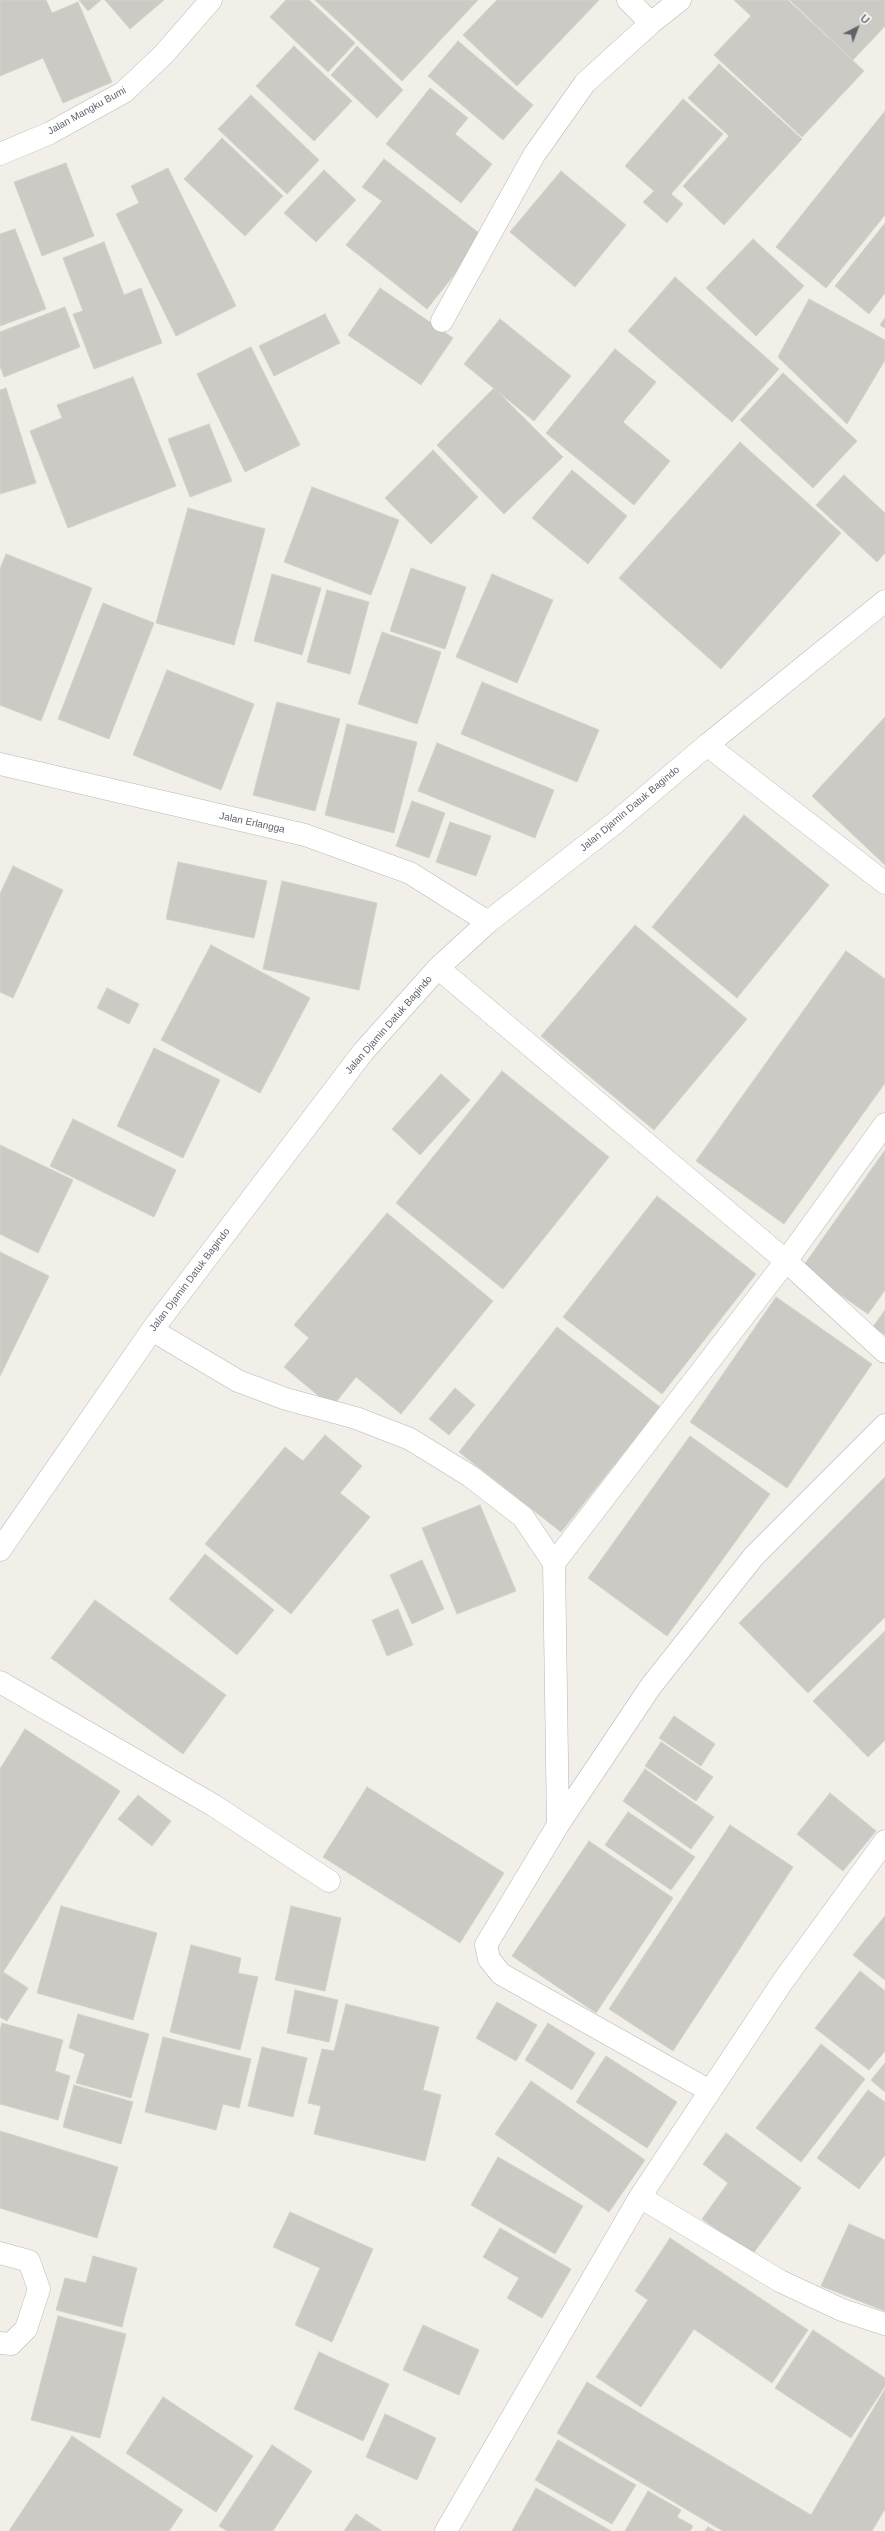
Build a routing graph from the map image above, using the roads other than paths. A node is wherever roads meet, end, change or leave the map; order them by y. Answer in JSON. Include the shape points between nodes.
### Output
{"nodes":[{"id":1,"x":211,"y":0,"type":"edge"},
{"id":2,"x":628,"y":0,"type":"edge"},
{"id":3,"x":680,"y":0,"type":"edge"},
{"id":4,"x":651,"y":23,"type":"junction"},
{"id":5,"x":0,"y":154,"type":"edge"},
{"id":6,"x":442,"y":321,"type":"dead end"},
{"id":7,"x":885,"y":601,"type":"edge"},
{"id":8,"x":707,"y":745,"type":"junction"},
{"id":9,"x":0,"y":764,"type":"edge"},
{"id":10,"x":885,"y":883,"type":"edge"},
{"id":11,"x":488,"y":922,"type":"junction"},
{"id":12,"x":438,"y":968,"type":"junction"},
{"id":13,"x":885,"y":1124,"type":"edge"},
{"id":14,"x":786,"y":1261,"type":"junction"},
{"id":15,"x":152,"y":1330,"type":"junction"},
{"id":16,"x":885,"y":1352,"type":"edge"},
{"id":17,"x":885,"y":1425,"type":"edge"},
{"id":18,"x":0,"y":1550,"type":"edge"},
{"id":19,"x":554,"y":1563,"type":"junction"},
{"id":20,"x":0,"y":1682,"type":"edge"},
{"id":21,"x":558,"y":1825,"type":"junction"},
{"id":22,"x":885,"y":1841,"type":"edge"},
{"id":23,"x":329,"y":1881,"type":"dead end"},
{"id":24,"x":710,"y":2091,"type":"junction"},
{"id":25,"x":640,"y":2197,"type":"junction"},
{"id":26,"x":0,"y":2253,"type":"edge"},
{"id":27,"x":885,"y":2324,"type":"edge"},
{"id":28,"x":0,"y":2343,"type":"edge"},
{"id":29,"x":452,"y":2529,"type":"edge"}],
"edges":[{"from":1,"to":5,"type":"street","name":"Jalan Mangku Bumi","via":[[164,54],[124,92],[50,133]]},
{"from":2,"to":4,"type":"street"},
{"from":3,"to":4,"type":"street"},
{"from":4,"to":6,"type":"street","via":[[585,83],[534,155]]},
{"from":7,"to":8,"type":"street","name":"Jalan Djamin Datuk Bagindo"},
{"from":8,"to":10,"type":"street"},
{"from":8,"to":11,"type":"street","name":"Jalan Djamin Datuk Bagindo","via":[[615,823]]},
{"from":9,"to":11,"type":"street","name":"Jalan Erlangga","via":[[305,835],[410,873]]},
{"from":11,"to":12,"type":"street","name":"Jalan Djamin Datuk Bagindo"},
{"from":12,"to":14,"type":"street"},
{"from":12,"to":15,"type":"street","name":"Jalan Djamin Datuk Bagindo","via":[[363,1052]]},
{"from":13,"to":14,"type":"street"},
{"from":14,"to":16,"type":"street"},
{"from":14,"to":19,"type":"street"},
{"from":15,"to":18,"type":"street","name":"Jalan Djamin Datuk Bagindo"},
{"from":15,"to":19,"type":"street","via":[[238,1381],[286,1399],[356,1418],[410,1439],[470,1476],[523,1517]]},
{"from":17,"to":21,"type":"street","via":[[754,1556],[651,1686]]},
{"from":19,"to":21,"type":"street"},
{"from":20,"to":23,"type":"street","via":[[213,1805]]},
{"from":21,"to":24,"type":"street","via":[[486,1945],[489,1959],[502,1974]]},
{"from":22,"to":24,"type":"street","via":[[783,1981]]},
{"from":24,"to":25,"type":"street"},
{"from":25,"to":27,"type":"street","via":[[780,2281],[842,2310]]},
{"from":25,"to":29,"type":"street"},
{"from":26,"to":28,"type":"street","via":[[29,2261],[39,2290],[26,2329],[11,2344]]}]}
